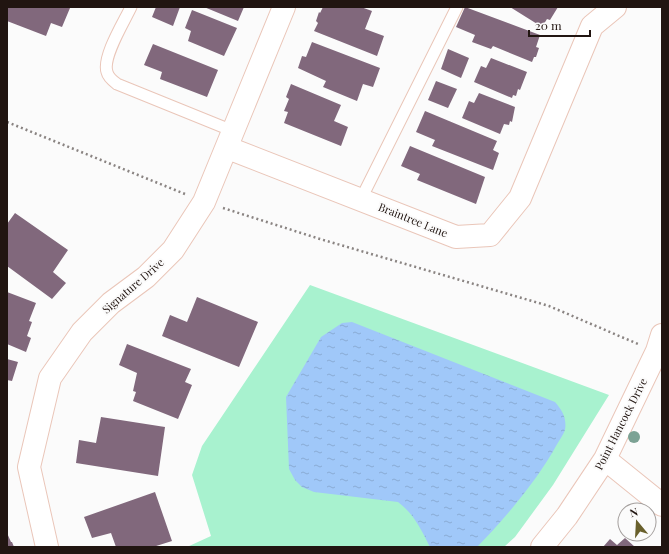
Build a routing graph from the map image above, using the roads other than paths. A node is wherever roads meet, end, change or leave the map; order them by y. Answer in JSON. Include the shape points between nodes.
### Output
{"nodes":[{"id":1,"x":131,"y":7,"type":"edge"},
{"id":2,"x":284,"y":7,"type":"edge"},
{"id":3,"x":457,"y":7,"type":"edge"},
{"id":4,"x":615,"y":7,"type":"edge"},
{"id":5,"x":230,"y":139,"type":"junction"},
{"id":6,"x":361,"y":199,"type":"junction"},
{"id":7,"x":660,"y":343,"type":"edge"},
{"id":8,"x":605,"y":459,"type":"junction"},
{"id":9,"x":662,"y":505,"type":"edge"},
{"id":10,"x":47,"y":547,"type":"edge"},
{"id":11,"x":542,"y":547,"type":"edge"}],
"edges":[{"from":1,"to":5,"type":"lane","via":[[107,57],[107,73],[111,79]]},
{"from":2,"to":5,"type":"street","name":"Signature Drive"},
{"from":3,"to":6,"type":"lane"},
{"from":4,"to":6,"type":"street","name":"Braintree Lane","via":[[592,26],[520,198],[490,235],[456,237]]},
{"from":5,"to":6,"type":"street","name":"Braintree Lane"},
{"from":5,"to":10,"type":"street","name":"Signature Drive","via":[[204,202],[173,250],[146,277],[111,303],[82,332],[50,378],[29,467]]},
{"from":7,"to":8,"type":"street","name":"Point Hancock Drive"},
{"from":8,"to":9,"type":"street"},
{"from":8,"to":11,"type":"street","name":"Point Hancock Drive","via":[[567,516]]}]}
